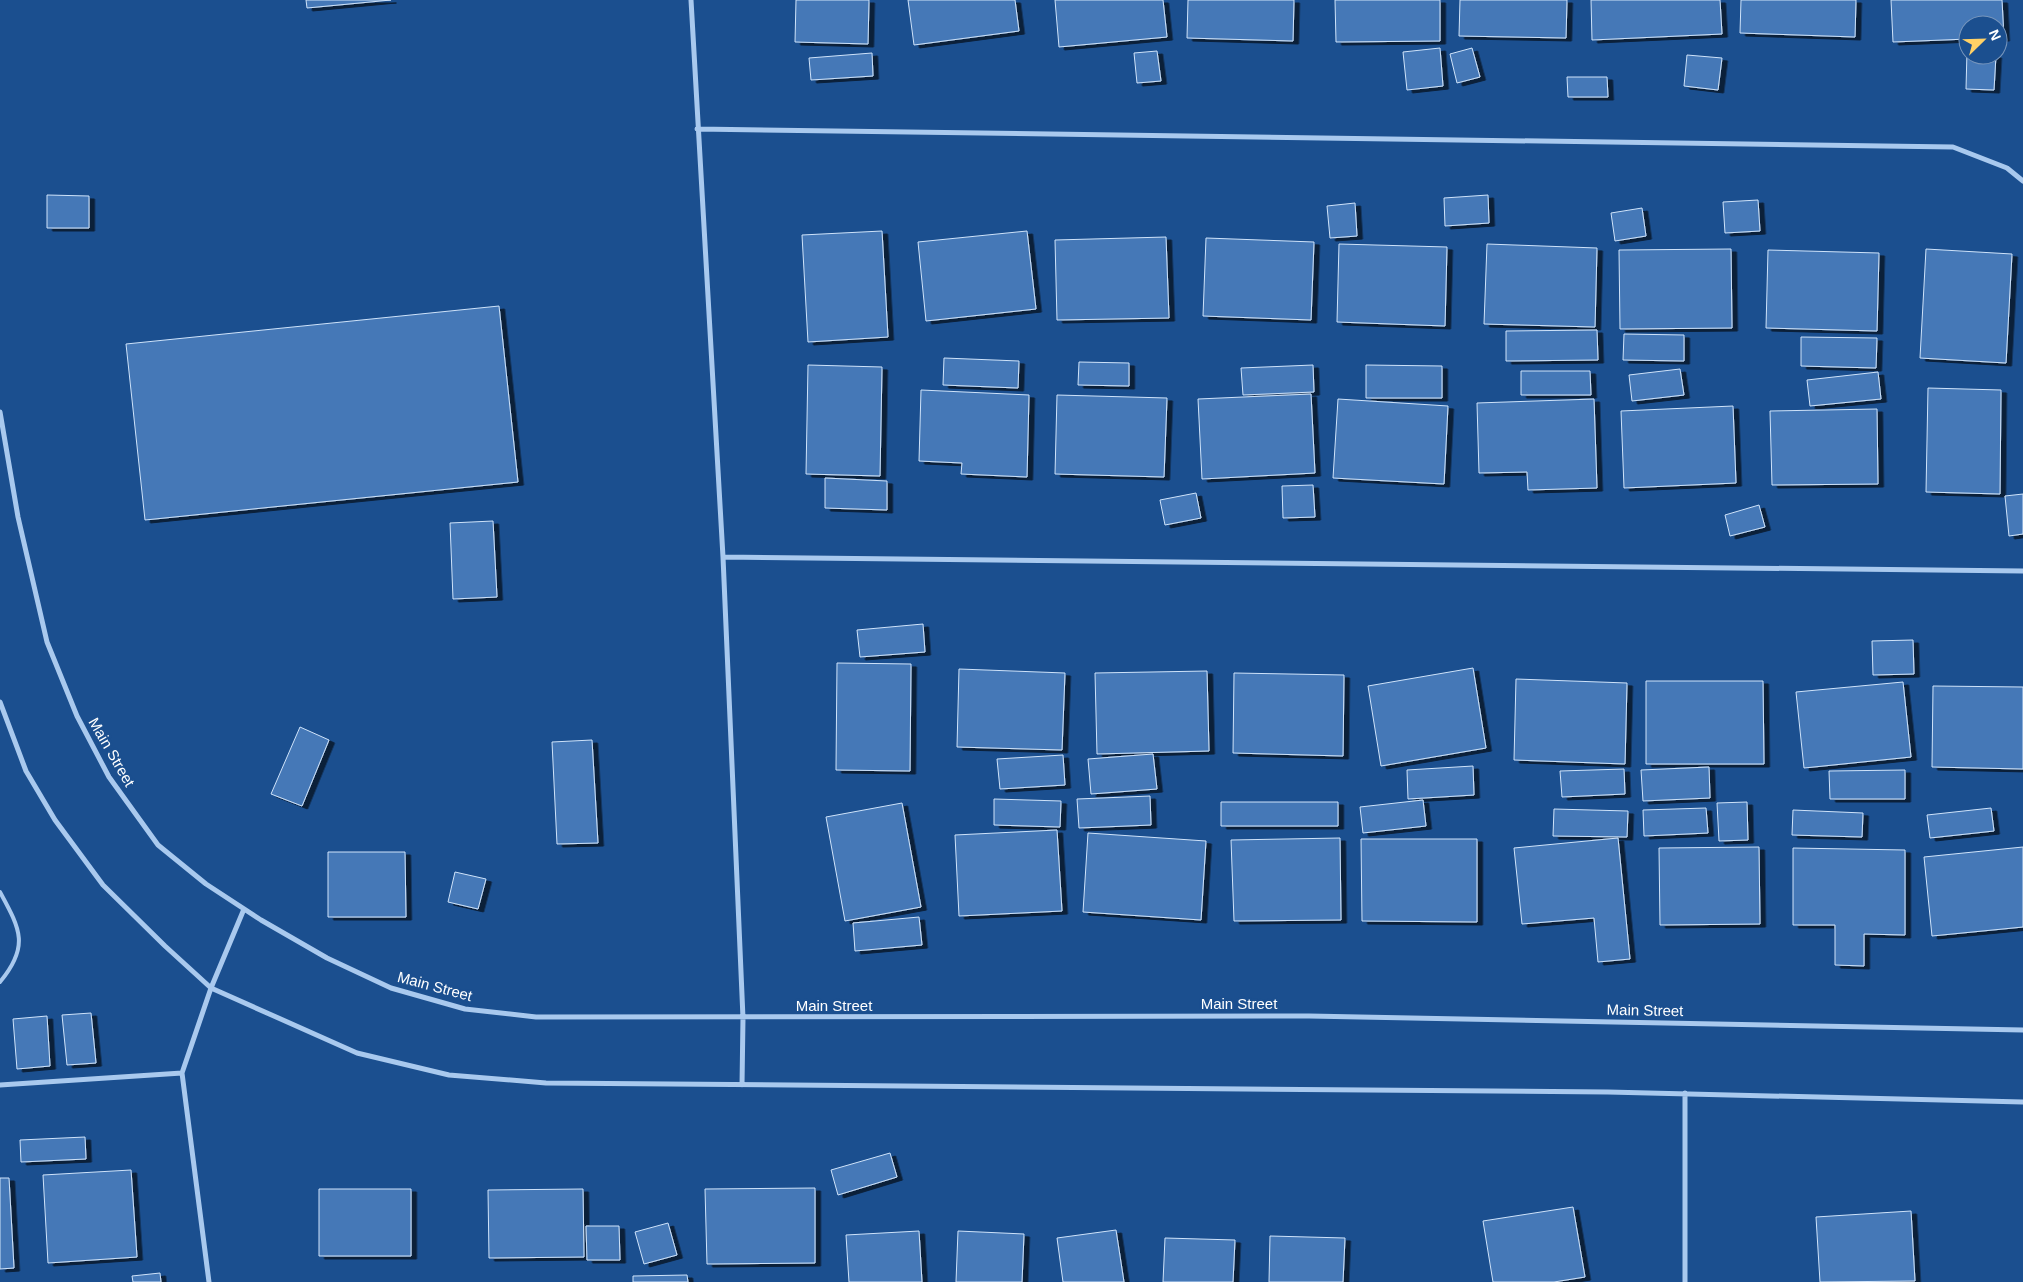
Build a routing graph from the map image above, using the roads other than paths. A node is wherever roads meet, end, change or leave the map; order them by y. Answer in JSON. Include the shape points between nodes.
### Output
{"nodes":[{"id":1,"x":691,"y":0,"type":"edge"},
{"id":2,"x":697,"y":129,"type":"junction"},
{"id":3,"x":2023,"y":181,"type":"edge"},
{"id":4,"x":0,"y":412,"type":"edge"},
{"id":5,"x":723,"y":557,"type":"junction"},
{"id":6,"x":2023,"y":571,"type":"edge"},
{"id":7,"x":0,"y":702,"type":"edge"},
{"id":8,"x":0,"y":892,"type":"edge"},
{"id":9,"x":244,"y":909,"type":"junction"},
{"id":10,"x":0,"y":982,"type":"edge"},
{"id":11,"x":211,"y":988,"type":"junction"},
{"id":12,"x":743,"y":1018,"type":"junction"},
{"id":13,"x":2023,"y":1030,"type":"edge"},
{"id":14,"x":182,"y":1073,"type":"junction"},
{"id":15,"x":0,"y":1084,"type":"edge"},
{"id":16,"x":742,"y":1085,"type":"junction"},
{"id":17,"x":1685,"y":1093,"type":"junction"},
{"id":18,"x":2023,"y":1102,"type":"edge"},
{"id":19,"x":209,"y":1282,"type":"edge"},
{"id":20,"x":1685,"y":1282,"type":"edge"}],
"edges":[{"from":1,"to":2,"type":"street"},
{"from":2,"to":3,"type":"street","via":[[1953,148],[2007,168]]},
{"from":2,"to":5,"type":"street"},
{"from":4,"to":9,"type":"street","name":"Main Street","via":[[18,517],[47,642],[77,716],[109,776],[158,845],[206,884]]},
{"from":5,"to":6,"type":"street"},
{"from":5,"to":12,"type":"street"},
{"from":7,"to":11,"type":"street","via":[[26,771],[55,820],[98,878]]},
{"from":8,"to":10,"type":"lane","via":[[17,922],[20,946],[11,969]]},
{"from":9,"to":11,"type":"street"},
{"from":9,"to":12,"type":"street","name":"Main Street","via":[[327,958],[391,988],[465,1009],[536,1017]]},
{"from":11,"to":14,"type":"street"},
{"from":11,"to":16,"type":"street","via":[[357,1053],[449,1075],[546,1084]]},
{"from":12,"to":13,"type":"street","name":"Main Street","via":[[1309,1016]]},
{"from":12,"to":16,"type":"street"},
{"from":14,"to":15,"type":"street"},
{"from":14,"to":19,"type":"street"},
{"from":16,"to":17,"type":"street"},
{"from":17,"to":18,"type":"street"},
{"from":17,"to":20,"type":"street"}]}
